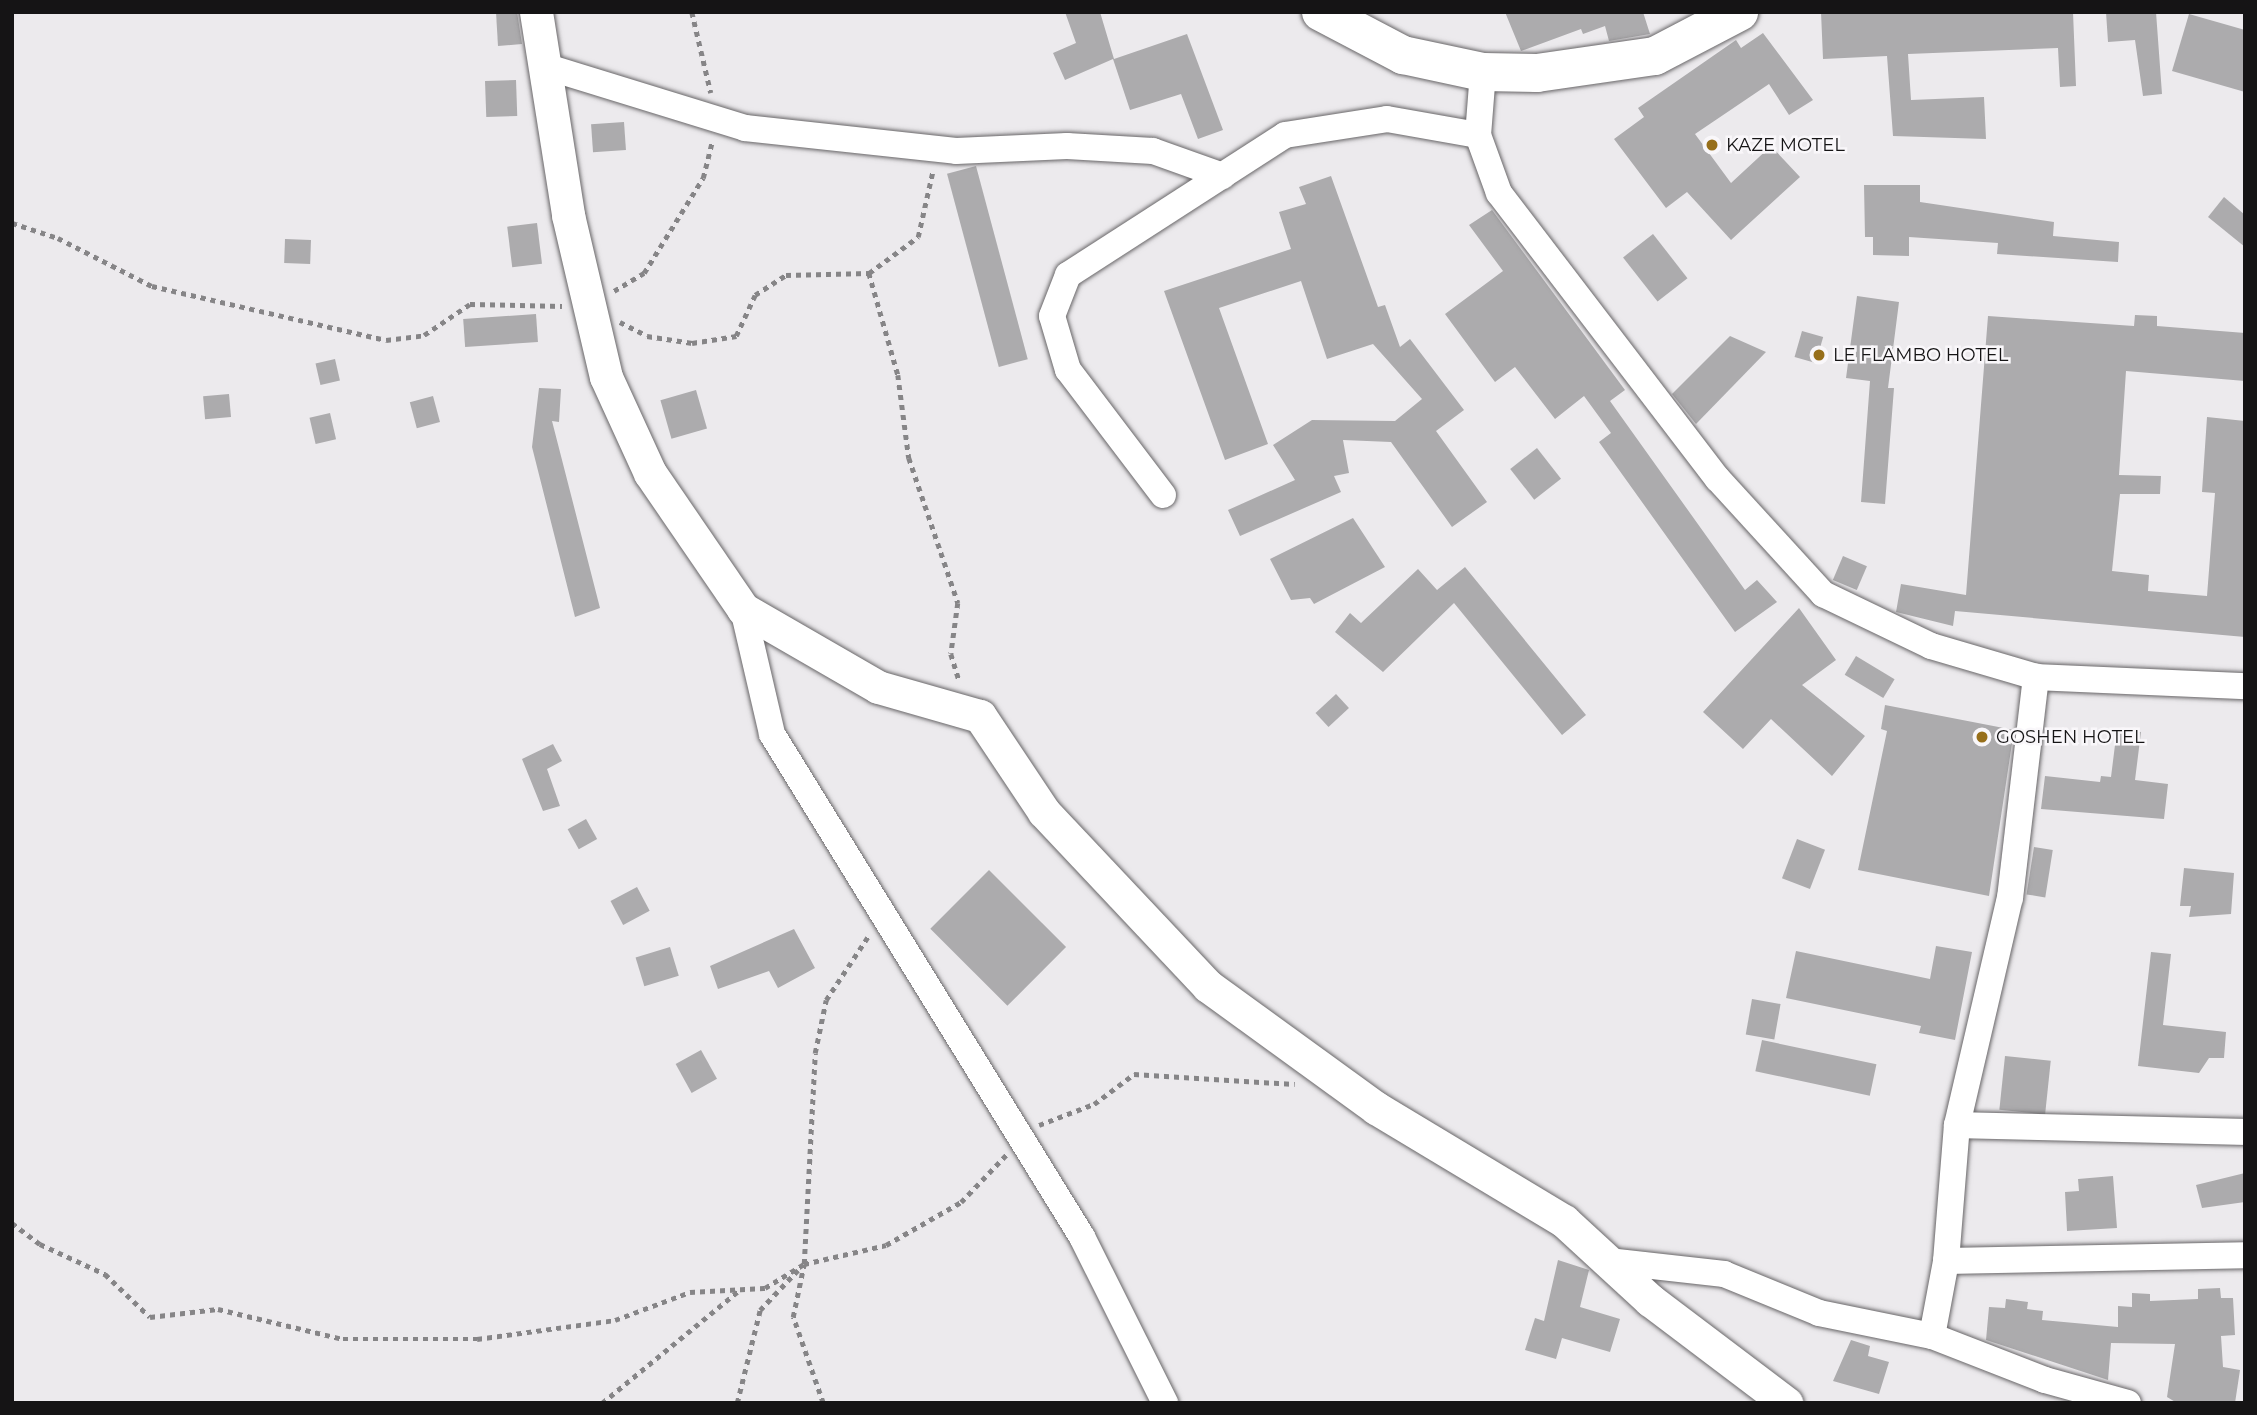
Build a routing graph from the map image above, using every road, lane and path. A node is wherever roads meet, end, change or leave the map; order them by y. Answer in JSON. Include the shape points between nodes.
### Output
{"nodes":[{"id":1,"x":536,"y":12,"type":"edge"},
{"id":2,"x":692,"y":12,"type":"edge"},
{"id":3,"x":1321,"y":12,"type":"edge"},
{"id":4,"x":1739,"y":12,"type":"edge"},
{"id":5,"x":544,"y":65,"type":"junction"},
{"id":6,"x":1483,"y":72,"type":"junction"},
{"id":7,"x":717,"y":119,"type":"junction"},
{"id":8,"x":1478,"y":135,"type":"junction"},
{"id":9,"x":938,"y":149,"type":"junction"},
{"id":10,"x":1223,"y":176,"type":"junction"},
{"id":11,"x":12,"y":223,"type":"edge"},
{"id":12,"x":869,"y":273,"type":"junction"},
{"id":13,"x":590,"y":306,"type":"junction"},
{"id":14,"x":1163,"y":495,"type":"dead end"},
{"id":15,"x":743,"y":609,"type":"junction"},
{"id":16,"x":2036,"y":677,"type":"junction"},
{"id":17,"x":2245,"y":686,"type":"edge"},
{"id":18,"x":967,"y":709,"type":"junction"},
{"id":19,"x":883,"y":913,"type":"junction"},
{"id":20,"x":1341,"y":1084,"type":"junction"},
{"id":21,"x":1956,"y":1125,"type":"junction"},
{"id":22,"x":2245,"y":1132,"type":"edge"},
{"id":23,"x":1021,"y":1138,"type":"junction"},
{"id":24,"x":12,"y":1223,"type":"edge"},
{"id":25,"x":2245,"y":1255,"type":"edge"},
{"id":26,"x":1608,"y":1261,"type":"junction"},
{"id":27,"x":1946,"y":1262,"type":"junction"},
{"id":28,"x":804,"y":1264,"type":"junction"},
{"id":29,"x":741,"y":1289,"type":"junction"},
{"id":30,"x":1932,"y":1336,"type":"junction"},
{"id":31,"x":602,"y":1403,"type":"edge"},
{"id":32,"x":737,"y":1403,"type":"edge"},
{"id":33,"x":823,"y":1403,"type":"edge"},
{"id":34,"x":1165,"y":1403,"type":"edge"},
{"id":35,"x":1786,"y":1403,"type":"edge"},
{"id":36,"x":2128,"y":1403,"type":"edge"}],
"edges":[{"from":1,"to":5,"type":"street"},
{"from":2,"to":7,"type":"path"},
{"from":3,"to":6,"type":"main road","via":[[1403,55]]},
{"from":4,"to":6,"type":"main road","via":[[1655,56],[1606,68]]},
{"from":5,"to":7,"type":"street"},
{"from":5,"to":13,"type":"street"},
{"from":6,"to":8,"type":"street"},
{"from":7,"to":9,"type":"street","via":[[745,128]]},
{"from":7,"to":13,"type":"path","via":[[703,178],[644,273]]},
{"from":8,"to":10,"type":"street","via":[[1387,118],[1285,135]]},
{"from":8,"to":16,"type":"street","via":[[1499,194],[1718,479],[1823,594],[1931,646]]},
{"from":9,"to":10,"type":"street","via":[[1153,151]]},
{"from":9,"to":12,"type":"path","via":[[918,237]]},
{"from":10,"to":14,"type":"street","via":[[1068,275],[1052,316],[1068,370]]},
{"from":11,"to":13,"type":"path","via":[[58,238],[152,286],[386,340],[424,335],[470,304]]},
{"from":12,"to":13,"type":"path","via":[[786,275],[755,295],[736,336],[692,343],[647,337]]},
{"from":12,"to":18,"type":"path","via":[[898,375],[909,458],[958,603],[951,654]]},
{"from":13,"to":15,"type":"street","via":[[606,377],[650,473]]},
{"from":15,"to":18,"type":"street","via":[[878,687]]},
{"from":15,"to":19,"type":"street","via":[[772,734]]},
{"from":16,"to":17,"type":"street"},
{"from":16,"to":21,"type":"street","via":[[2010,898]]},
{"from":18,"to":20,"type":"street","via":[[980,716],[1044,812],[1208,986]]},
{"from":19,"to":23,"type":"street"},
{"from":19,"to":28,"type":"path","via":[[826,1000],[815,1053]]},
{"from":20,"to":23,"type":"path","via":[[1229,1084],[1134,1074],[1094,1104],[1046,1120]]},
{"from":20,"to":26,"type":"street","via":[[1564,1221]]},
{"from":21,"to":22,"type":"street"},
{"from":21,"to":27,"type":"street"},
{"from":23,"to":28,"type":"path","via":[[961,1202],[886,1245]]},
{"from":23,"to":34,"type":"street","via":[[1082,1237]]},
{"from":24,"to":29,"type":"path","via":[[40,1244],[105,1274],[149,1317],[218,1309],[343,1339],[477,1339],[615,1320],[690,1292]]},
{"from":25,"to":27,"type":"street"},
{"from":26,"to":30,"type":"street","via":[[1724,1274],[1819,1313]]},
{"from":26,"to":35,"type":"street"},
{"from":27,"to":30,"type":"street"},
{"from":28,"to":29,"type":"path","via":[[765,1288]]},
{"from":28,"to":32,"type":"path","via":[[760,1310]]},
{"from":28,"to":33,"type":"path","via":[[793,1317]]},
{"from":29,"to":31,"type":"path"},
{"from":30,"to":36,"type":"street","via":[[2045,1380]]}]}
